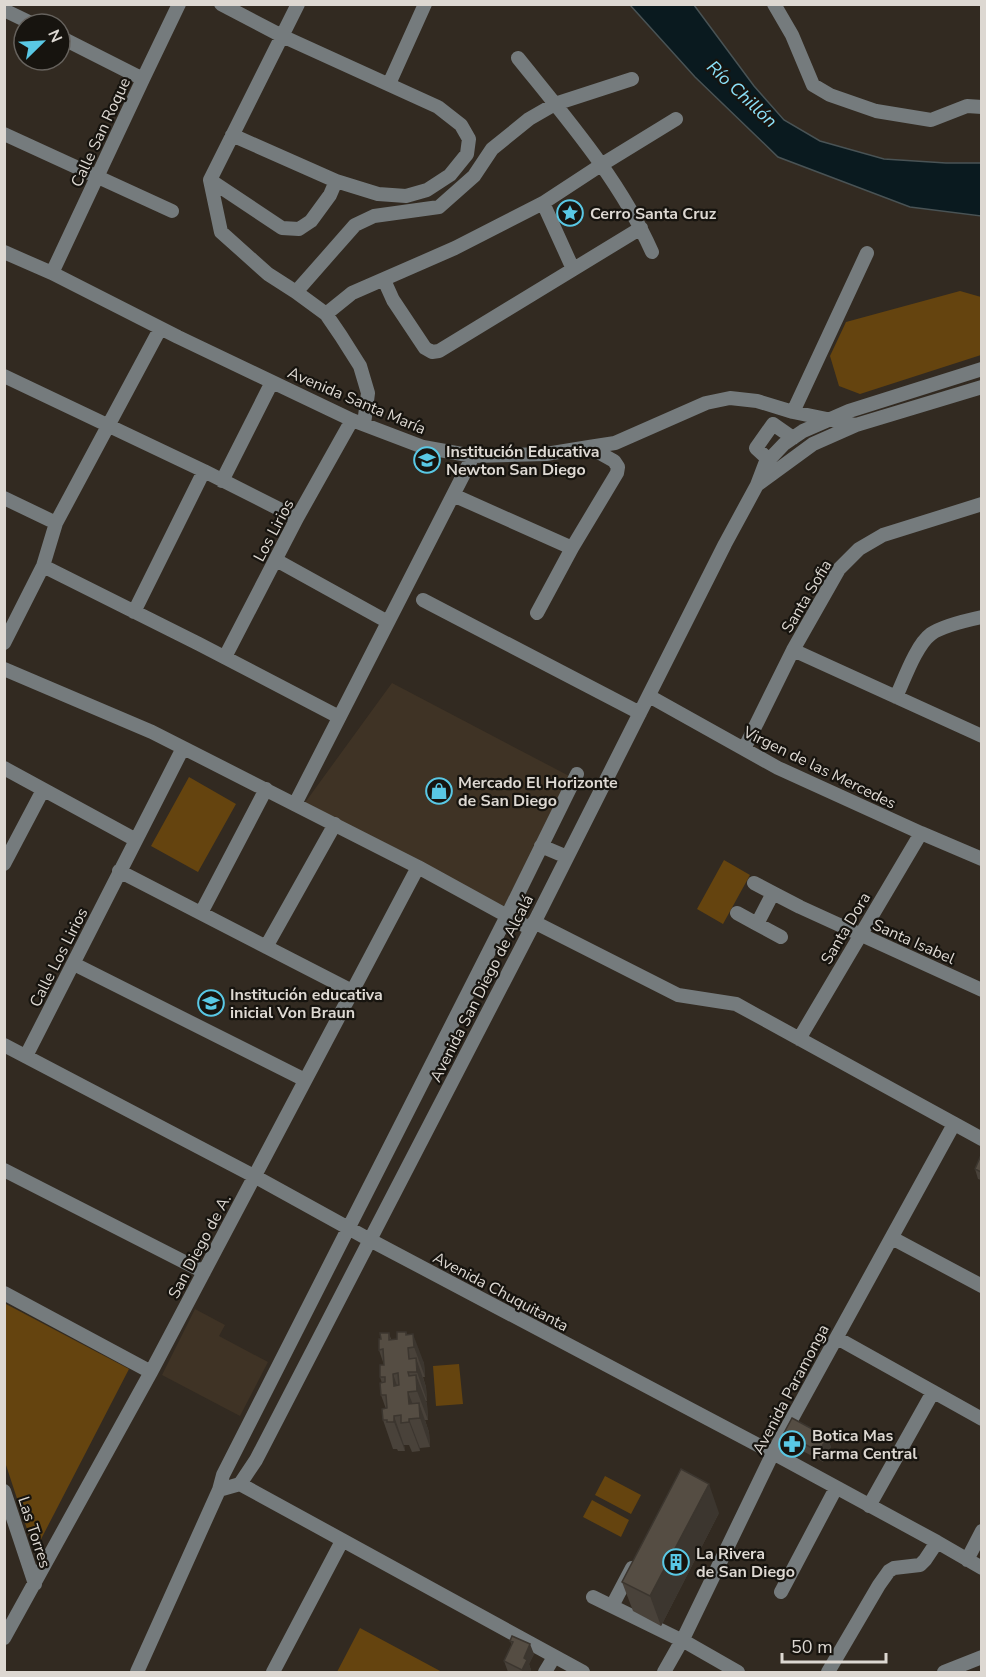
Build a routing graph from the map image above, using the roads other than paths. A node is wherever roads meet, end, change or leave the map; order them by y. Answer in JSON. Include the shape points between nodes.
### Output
{"nodes":[{"id":1,"x":179,"y":4,"type":"edge"},
{"id":2,"x":221,"y":4,"type":"edge"},
{"id":3,"x":298,"y":4,"type":"edge"},
{"id":4,"x":425,"y":4,"type":"edge"},
{"id":5,"x":774,"y":4,"type":"edge"},
{"id":6,"x":282,"y":36,"type":"junction"},
{"id":7,"x":72,"y":43,"type":"edge"},
{"id":8,"x":518,"y":58,"type":"dead end"},
{"id":9,"x":142,"y":78,"type":"junction"},
{"id":10,"x":632,"y":79,"type":"dead end"},
{"id":11,"x":395,"y":87,"type":"junction"},
{"id":12,"x":555,"y":104,"type":"junction"},
{"id":13,"x":981,"y":107,"type":"edge"},
{"id":14,"x":676,"y":119,"type":"dead end"},
{"id":15,"x":4,"y":134,"type":"edge"},
{"id":16,"x":232,"y":135,"type":"junction"},
{"id":17,"x":601,"y":165,"type":"junction"},
{"id":18,"x":97,"y":176,"type":"junction"},
{"id":19,"x":210,"y":180,"type":"junction"},
{"id":20,"x":336,"y":181,"type":"junction"},
{"id":21,"x":543,"y":203,"type":"junction"},
{"id":22,"x":172,"y":211,"type":"dead end"},
{"id":23,"x":641,"y":228,"type":"junction"},
{"id":24,"x":4,"y":252,"type":"edge"},
{"id":25,"x":652,"y":252,"type":"dead end"},
{"id":26,"x":867,"y":253,"type":"dead end"},
{"id":27,"x":573,"y":269,"type":"junction"},
{"id":28,"x":52,"y":273,"type":"junction"},
{"id":29,"x":384,"y":280,"type":"junction"},
{"id":30,"x":296,"y":292,"type":"junction"},
{"id":31,"x":326,"y":314,"type":"junction"},
{"id":32,"x":160,"y":329,"type":"junction"},
{"id":33,"x":981,"y":369,"type":"edge"},
{"id":34,"x":4,"y":376,"type":"edge"},
{"id":35,"x":273,"y":382,"type":"junction"},
{"id":36,"x":981,"y":387,"type":"edge"},
{"id":37,"x":787,"y":410,"type":"junction"},
{"id":38,"x":830,"y":419,"type":"junction"},
{"id":39,"x":358,"y":422,"type":"junction"},
{"id":40,"x":773,"y":424,"type":"junction"},
{"id":41,"x":856,"y":425,"type":"junction"},
{"id":42,"x":109,"y":426,"type":"junction"},
{"id":43,"x":793,"y":438,"type":"junction"},
{"id":44,"x":589,"y":447,"type":"junction"},
{"id":45,"x":473,"y":456,"type":"junction"},
{"id":46,"x":769,"y":460,"type":"junction"},
{"id":47,"x":204,"y":471,"type":"junction"},
{"id":48,"x":222,"y":481,"type":"junction"},
{"id":49,"x":757,"y":485,"type":"junction"},
{"id":50,"x":453,"y":495,"type":"junction"},
{"id":51,"x":4,"y":498,"type":"edge"},
{"id":52,"x":981,"y":504,"type":"edge"},
{"id":53,"x":297,"y":518,"type":"junction"},
{"id":54,"x":57,"y":523,"type":"junction"},
{"id":55,"x":572,"y":548,"type":"junction"},
{"id":56,"x":276,"y":560,"type":"junction"},
{"id":57,"x":43,"y":566,"type":"junction"},
{"id":58,"x":423,"y":600,"type":"dead end"},
{"id":59,"x":134,"y":612,"type":"junction"},
{"id":60,"x":537,"y":613,"type":"dead end"},
{"id":61,"x":981,"y":617,"type":"edge"},
{"id":62,"x":388,"y":622,"type":"junction"},
{"id":63,"x":4,"y":643,"type":"edge"},
{"id":64,"x":793,"y":650,"type":"junction"},
{"id":65,"x":225,"y":657,"type":"junction"},
{"id":66,"x":4,"y":669,"type":"edge"},
{"id":67,"x":649,"y":696,"type":"junction"},
{"id":68,"x":896,"y":697,"type":"junction"},
{"id":69,"x":640,"y":713,"type":"junction"},
{"id":70,"x":339,"y":717,"type":"junction"},
{"id":71,"x":981,"y":736,"type":"edge"},
{"id":72,"x":183,"y":748,"type":"junction"},
{"id":73,"x":744,"y":749,"type":"junction"},
{"id":74,"x":4,"y":768,"type":"edge"},
{"id":75,"x":577,"y":774,"type":"dead end"},
{"id":76,"x":266,"y":789,"type":"junction"},
{"id":77,"x":43,"y":790,"type":"junction"},
{"id":78,"x":295,"y":804,"type":"junction"},
{"id":79,"x":335,"y":824,"type":"junction"},
{"id":80,"x":921,"y":833,"type":"junction"},
{"id":81,"x":136,"y":840,"type":"junction"},
{"id":82,"x":542,"y":846,"type":"junction"},
{"id":83,"x":567,"y":857,"type":"junction"},
{"id":84,"x":981,"y":859,"type":"edge"},
{"id":85,"x":4,"y":864,"type":"edge"},
{"id":86,"x":418,"y":867,"type":"junction"},
{"id":87,"x":119,"y":871,"type":"junction"},
{"id":88,"x":754,"y":883,"type":"dead end"},
{"id":89,"x":773,"y":893,"type":"junction"},
{"id":90,"x":201,"y":913,"type":"junction"},
{"id":91,"x":737,"y":913,"type":"dead end"},
{"id":92,"x":507,"y":916,"type":"junction"},
{"id":93,"x":757,"y":924,"type":"junction"},
{"id":94,"x":532,"y":925,"type":"junction"},
{"id":95,"x":860,"y":935,"type":"junction"},
{"id":96,"x":781,"y":937,"type":"dead end"},
{"id":97,"x":266,"y":947,"type":"junction"},
{"id":98,"x":74,"y":964,"type":"junction"},
{"id":99,"x":981,"y":990,"type":"edge"},
{"id":100,"x":352,"y":992,"type":"junction"},
{"id":101,"x":799,"y":1039,"type":"junction"},
{"id":102,"x":4,"y":1045,"type":"edge"},
{"id":103,"x":26,"y":1056,"type":"junction"},
{"id":104,"x":305,"y":1080,"type":"junction"},
{"id":105,"x":954,"y":1124,"type":"junction"},
{"id":106,"x":981,"y":1139,"type":"edge"},
{"id":107,"x":4,"y":1170,"type":"edge"},
{"id":108,"x":254,"y":1176,"type":"junction"},
{"id":109,"x":349,"y":1228,"type":"junction"},
{"id":110,"x":891,"y":1238,"type":"junction"},
{"id":111,"x":370,"y":1240,"type":"junction"},
{"id":112,"x":204,"y":1272,"type":"junction"},
{"id":113,"x":981,"y":1286,"type":"edge"},
{"id":114,"x":4,"y":1293,"type":"edge"},
{"id":115,"x":837,"y":1338,"type":"junction"},
{"id":116,"x":151,"y":1372,"type":"junction"},
{"id":117,"x":933,"y":1392,"type":"junction"},
{"id":118,"x":981,"y":1419,"type":"edge"},
{"id":119,"x":773,"y":1453,"type":"junction"},
{"id":120,"x":240,"y":1484,"type":"junction"},
{"id":121,"x":836,"y":1488,"type":"junction"},
{"id":122,"x":219,"y":1490,"type":"junction"},
{"id":123,"x":4,"y":1491,"type":"edge"},
{"id":124,"x":869,"y":1506,"type":"junction"},
{"id":125,"x":981,"y":1531,"type":"edge"},
{"id":126,"x":342,"y":1541,"type":"junction"},
{"id":127,"x":937,"y":1542,"type":"junction"},
{"id":128,"x":638,"y":1555,"type":"edge"},
{"id":129,"x":967,"y":1560,"type":"junction"},
{"id":130,"x":981,"y":1568,"type":"edge"},
{"id":131,"x":35,"y":1584,"type":"junction"},
{"id":132,"x":781,"y":1592,"type":"dead end"},
{"id":133,"x":593,"y":1597,"type":"dead end"},
{"id":134,"x":612,"y":1606,"type":"junction"},
{"id":135,"x":4,"y":1638,"type":"edge"},
{"id":136,"x":682,"y":1641,"type":"junction"},
{"id":137,"x":554,"y":1657,"type":"junction"},
{"id":138,"x":981,"y":1657,"type":"edge"},
{"id":139,"x":137,"y":1672,"type":"edge"},
{"id":140,"x":273,"y":1672,"type":"edge"},
{"id":141,"x":545,"y":1672,"type":"edge"},
{"id":142,"x":583,"y":1672,"type":"edge"},
{"id":143,"x":664,"y":1672,"type":"edge"},
{"id":144,"x":738,"y":1672,"type":"edge"},
{"id":145,"x":828,"y":1672,"type":"edge"},
{"id":146,"x":944,"y":1672,"type":"edge"}],
"edges":[{"from":1,"to":9,"type":"street","name":"Calle San Roque"},
{"from":2,"to":6,"type":"street"},
{"from":3,"to":6,"type":"street"},
{"from":4,"to":11,"type":"street"},
{"from":5,"to":13,"type":"street","via":[[813,85],[830,94],[876,111],[931,120],[967,106]]},
{"from":6,"to":11,"type":"street"},
{"from":6,"to":16,"type":"street"},
{"from":7,"to":9,"type":"street"},
{"from":8,"to":12,"type":"street"},
{"from":9,"to":18,"type":"street","name":"Calle San Roque"},
{"from":10,"to":12,"type":"street"},
{"from":11,"to":20,"type":"street","via":[[438,107],[461,125],[469,139],[466,154],[450,175],[427,190],[406,196],[378,194]]},
{"from":12,"to":17,"type":"street"},
{"from":12,"to":30,"type":"street","via":[[492,149],[474,176],[439,207],[374,216],[355,225]]},
{"from":14,"to":17,"type":"street"},
{"from":15,"to":18,"type":"street"},
{"from":16,"to":19,"type":"street"},
{"from":16,"to":20,"type":"street"},
{"from":17,"to":21,"type":"street"},
{"from":17,"to":23,"type":"street"},
{"from":18,"to":22,"type":"street"},
{"from":18,"to":28,"type":"street","name":"Calle San Roque"},
{"from":19,"to":20,"type":"street","via":[[282,228],[299,229],[311,221]]},
{"from":19,"to":30,"type":"street","via":[[221,232],[268,274]]},
{"from":21,"to":27,"type":"street"},
{"from":21,"to":29,"type":"street"},
{"from":23,"to":25,"type":"street"},
{"from":23,"to":27,"type":"street"},
{"from":24,"to":28,"type":"street","name":"Avenida Santa María"},
{"from":26,"to":37,"type":"street"},
{"from":27,"to":29,"type":"street","via":[[446,348],[432,352],[425,348]]},
{"from":28,"to":32,"type":"street","name":"Avenida Santa María"},
{"from":29,"to":31,"type":"street","via":[[352,293]]},
{"from":30,"to":31,"type":"street"},
{"from":31,"to":39,"type":"street","via":[[360,366],[368,393]]},
{"from":32,"to":35,"type":"street","name":"Avenida Santa María"},
{"from":32,"to":42,"type":"street"},
{"from":33,"to":38,"type":"street","name":"Avenida San Diego de Alcalá"},
{"from":34,"to":42,"type":"street"},
{"from":35,"to":39,"type":"street","name":"Avenida Santa María"},
{"from":35,"to":48,"type":"street"},
{"from":36,"to":41,"type":"street","name":"Avenida San Diego de Alcalá"},
{"from":37,"to":38,"type":"street","name":"Avenida Santa María"},
{"from":37,"to":40,"type":"street"},
{"from":37,"to":44,"type":"street","name":"Avenida Santa María","via":[[730,398],[706,403],[615,443]]},
{"from":38,"to":41,"type":"street","name":"Avenida Santa María"},
{"from":38,"to":43,"type":"street","name":"Avenida San Diego de Alcalá"},
{"from":39,"to":45,"type":"street","name":"Avenida Santa María","via":[[423,447]]},
{"from":39,"to":53,"type":"street","name":"Los Lirios"},
{"from":40,"to":43,"type":"street"},
{"from":40,"to":46,"type":"street","via":[[756,448]]},
{"from":41,"to":49,"type":"street","name":"Avenida San Diego de Alcalá","via":[[813,444]]},
{"from":42,"to":47,"type":"street"},
{"from":42,"to":54,"type":"street"},
{"from":43,"to":46,"type":"street","name":"Avenida San Diego de Alcalá"},
{"from":44,"to":45,"type":"street","name":"Avenida Santa María","via":[[546,454]]},
{"from":44,"to":55,"type":"street","via":[[618,467]]},
{"from":45,"to":50,"type":"street"},
{"from":46,"to":49,"type":"street","name":"Avenida San Diego de Alcalá"},
{"from":47,"to":48,"type":"street"},
{"from":47,"to":59,"type":"street"},
{"from":48,"to":53,"type":"street"},
{"from":49,"to":67,"type":"street","name":"Avenida San Diego de Alcalá"},
{"from":50,"to":55,"type":"street"},
{"from":50,"to":62,"type":"street"},
{"from":51,"to":54,"type":"street"},
{"from":52,"to":64,"type":"street","name":"Santa Sofia","via":[[882,535],[859,549],[839,570]]},
{"from":53,"to":56,"type":"street","name":"Los Lirios"},
{"from":54,"to":57,"type":"street"},
{"from":55,"to":60,"type":"street"},
{"from":56,"to":62,"type":"street"},
{"from":56,"to":65,"type":"street","name":"Los Lirios"},
{"from":57,"to":59,"type":"street"},
{"from":57,"to":63,"type":"street"},
{"from":58,"to":69,"type":"street"},
{"from":59,"to":65,"type":"street"},
{"from":61,"to":68,"type":"street","via":[[931,634],[917,652]]},
{"from":62,"to":70,"type":"street"},
{"from":64,"to":68,"type":"street"},
{"from":64,"to":73,"type":"street","name":"Santa Sofia"},
{"from":65,"to":70,"type":"street"},
{"from":66,"to":72,"type":"street"},
{"from":67,"to":69,"type":"street","name":"Avenida San Diego de Alcalá"},
{"from":67,"to":73,"type":"street","name":"Virgen de las Mercedes"},
{"from":68,"to":71,"type":"street"},
{"from":69,"to":83,"type":"street","name":"Avenida San Diego de Alcalá"},
{"from":70,"to":78,"type":"street"},
{"from":72,"to":76,"type":"street"},
{"from":72,"to":81,"type":"street","name":"Calle Los Lirios"},
{"from":73,"to":80,"type":"street","name":"Virgen de las Mercedes"},
{"from":74,"to":77,"type":"street"},
{"from":75,"to":82,"type":"street","name":"Avenida San Diego de Alcalá"},
{"from":76,"to":78,"type":"street"},
{"from":76,"to":90,"type":"street"},
{"from":77,"to":81,"type":"street"},
{"from":77,"to":85,"type":"street"},
{"from":78,"to":79,"type":"street"},
{"from":79,"to":86,"type":"street"},
{"from":79,"to":97,"type":"street"},
{"from":80,"to":84,"type":"street","name":"Virgen de las Mercedes"},
{"from":80,"to":95,"type":"street","name":"Santa Dora"},
{"from":81,"to":87,"type":"street","name":"Calle Los Lirios"},
{"from":82,"to":83,"type":"street"},
{"from":82,"to":92,"type":"street","name":"Avenida San Diego de Alcalá"},
{"from":83,"to":94,"type":"street","name":"Avenida San Diego de Alcalá"},
{"from":86,"to":92,"type":"street"},
{"from":86,"to":100,"type":"street","name":"San Diego de A."},
{"from":87,"to":90,"type":"street"},
{"from":87,"to":98,"type":"street","name":"Calle Los Lirios"},
{"from":88,"to":89,"type":"street","name":"Santa Isabel"},
{"from":89,"to":93,"type":"street"},
{"from":89,"to":95,"type":"street","name":"Santa Isabel"},
{"from":90,"to":97,"type":"street"},
{"from":91,"to":93,"type":"street"},
{"from":92,"to":94,"type":"street"},
{"from":92,"to":109,"type":"street","name":"Avenida San Diego de Alcalá"},
{"from":93,"to":96,"type":"street"},
{"from":94,"to":101,"type":"street","via":[[678,995],[736,1004]]},
{"from":94,"to":111,"type":"street","name":"Avenida San Diego de Alcalá"},
{"from":95,"to":99,"type":"street","name":"Santa Isabel"},
{"from":95,"to":101,"type":"street","name":"Santa Dora"},
{"from":97,"to":100,"type":"street"},
{"from":98,"to":103,"type":"street","name":"Calle Los Lirios"},
{"from":98,"to":104,"type":"street"},
{"from":100,"to":104,"type":"street","name":"San Diego de A."},
{"from":101,"to":105,"type":"street"},
{"from":102,"to":103,"type":"street","name":"Avenida Chuquitanta"},
{"from":103,"to":108,"type":"street","name":"Avenida Chuquitanta"},
{"from":104,"to":108,"type":"street","name":"San Diego de A."},
{"from":105,"to":106,"type":"street"},
{"from":105,"to":110,"type":"street","name":"Avenida Paramonga"},
{"from":107,"to":112,"type":"street"},
{"from":108,"to":109,"type":"street","name":"Avenida Chuquitanta"},
{"from":108,"to":112,"type":"street","name":"San Diego de A."},
{"from":109,"to":111,"type":"street","name":"Avenida Chuquitanta"},
{"from":109,"to":122,"type":"street","name":"Avenida San Diego de Alcalá","via":[[223,1475]]},
{"from":110,"to":113,"type":"street"},
{"from":110,"to":115,"type":"street","name":"Avenida Paramonga"},
{"from":111,"to":119,"type":"street","name":"Avenida Chuquitanta"},
{"from":111,"to":120,"type":"street","name":"Avenida San Diego de Alcalá"},
{"from":112,"to":116,"type":"street","name":"San Diego de A."},
{"from":114,"to":116,"type":"street"},
{"from":115,"to":117,"type":"street"},
{"from":115,"to":119,"type":"street","name":"Avenida Paramonga"},
{"from":116,"to":131,"type":"street","name":"San Diego de A."},
{"from":117,"to":118,"type":"street"},
{"from":117,"to":124,"type":"street"},
{"from":119,"to":121,"type":"street","name":"Avenida Chuquitanta"},
{"from":119,"to":136,"type":"street","name":"Avenida Paramonga"},
{"from":120,"to":122,"type":"street"},
{"from":120,"to":126,"type":"street"},
{"from":121,"to":124,"type":"street","name":"Avenida Chuquitanta"},
{"from":121,"to":132,"type":"street"},
{"from":122,"to":139,"type":"street","name":"Avenida San Diego de Alcalá"},
{"from":123,"to":131,"type":"street","name":"Las Torres"},
{"from":124,"to":127,"type":"street","name":"Avenida Chuquitanta"},
{"from":125,"to":129,"type":"street"},
{"from":126,"to":137,"type":"street"},
{"from":126,"to":140,"type":"street"},
{"from":127,"to":129,"type":"street","name":"Avenida Chuquitanta"},
{"from":127,"to":145,"type":"street","via":[[920,1565],[889,1570]]},
{"from":128,"to":134,"type":"street"},
{"from":129,"to":130,"type":"street","name":"Avenida Chuquitanta"},
{"from":131,"to":135,"type":"street","name":"San Diego de A."},
{"from":133,"to":134,"type":"street"},
{"from":134,"to":136,"type":"street"},
{"from":136,"to":143,"type":"street","name":"Avenida Paramonga"},
{"from":136,"to":144,"type":"street"},
{"from":137,"to":141,"type":"street"},
{"from":137,"to":142,"type":"street"},
{"from":138,"to":146,"type":"street"}]}
